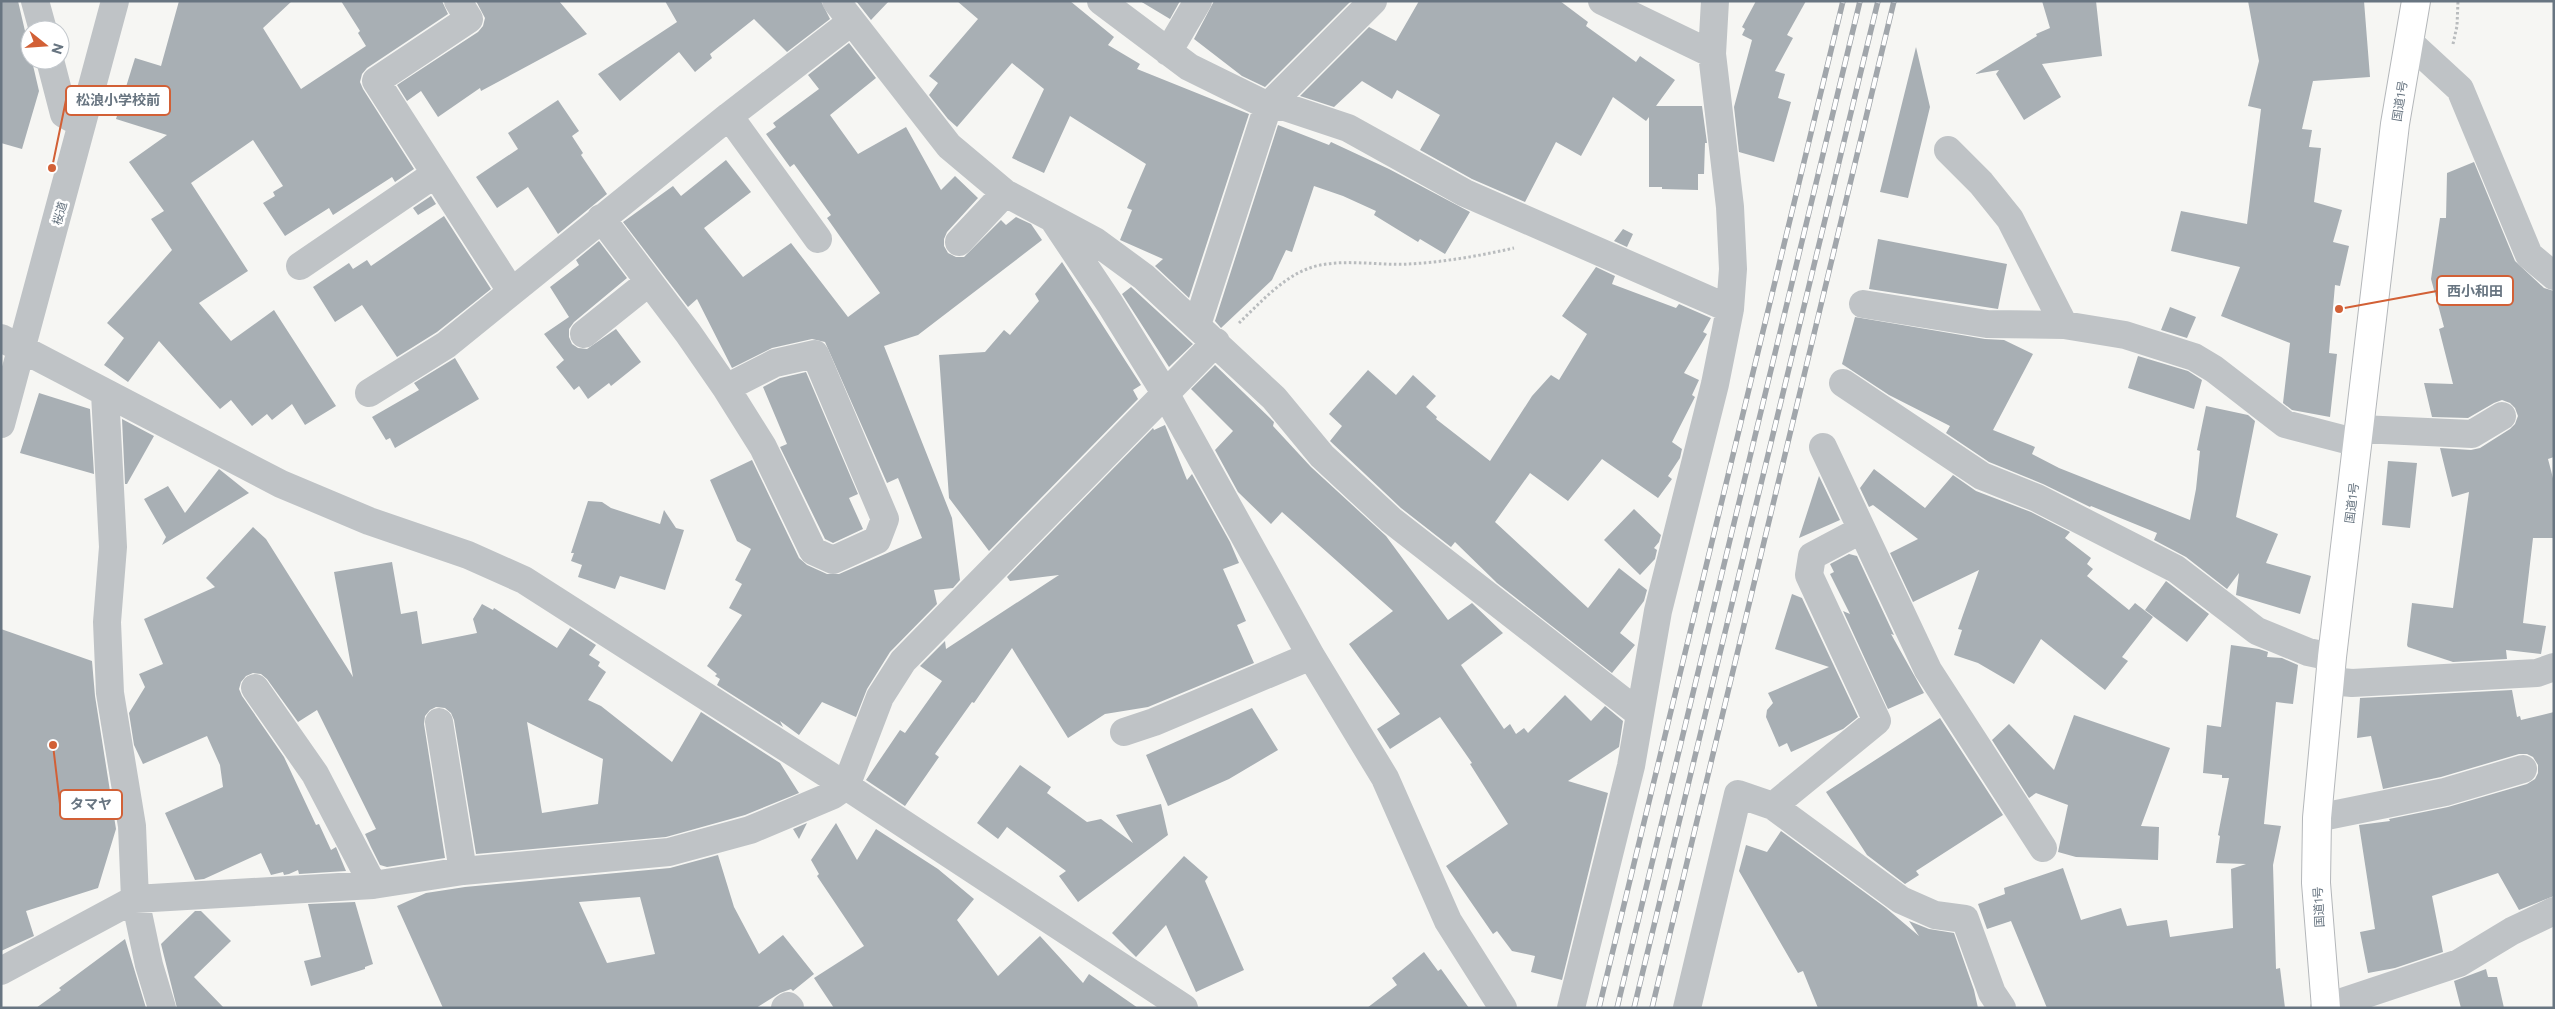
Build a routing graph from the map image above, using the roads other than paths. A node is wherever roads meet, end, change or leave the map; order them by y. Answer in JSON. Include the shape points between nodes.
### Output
{"nodes":[{"id":1,"x":36,"y":1,"type":"edge"},
{"id":2,"x":115,"y":1,"type":"edge"},
{"id":3,"x":458,"y":1,"type":"edge"},
{"id":4,"x":1101,"y":1,"type":"edge"},
{"id":5,"x":1198,"y":1,"type":"edge"},
{"id":6,"x":1373,"y":1,"type":"edge"},
{"id":7,"x":1602,"y":1,"type":"edge"},
{"id":8,"x":1715,"y":1,"type":"edge"},
{"id":9,"x":2416,"y":1,"type":"edge"},
{"id":10,"x":844,"y":12,"type":"edge"},
{"id":11,"x":41,"y":20,"type":"edge"},
{"id":12,"x":2409,"y":42,"type":"junction"},
{"id":13,"x":1168,"y":52,"type":"junction"},
{"id":14,"x":1712,"y":54,"type":"junction"},
{"id":15,"x":53,"y":70,"type":"edge"},
{"id":16,"x":1268,"y":106,"type":"junction"},
{"id":17,"x":730,"y":116,"type":"junction"},
{"id":18,"x":82,"y":124,"type":"junction"},
{"id":19,"x":1948,"y":150,"type":"dead end"},
{"id":20,"x":435,"y":174,"type":"junction"},
{"id":21,"x":1005,"y":193,"type":"junction"},
{"id":22,"x":601,"y":218,"type":"junction"},
{"id":23,"x":1052,"y":219,"type":"junction"},
{"id":24,"x":818,"y":239,"type":"dead end"},
{"id":25,"x":959,"y":242,"type":"dead end"},
{"id":26,"x":300,"y":266,"type":"dead end"},
{"id":27,"x":2554,"y":276,"type":"edge"},
{"id":28,"x":649,"y":282,"type":"junction"},
{"id":29,"x":511,"y":291,"type":"junction"},
{"id":30,"x":1863,"y":304,"type":"dead end"},
{"id":31,"x":1730,"y":309,"type":"junction"},
{"id":32,"x":2064,"y":325,"type":"junction"},
{"id":33,"x":584,"y":334,"type":"dead end"},
{"id":34,"x":1207,"y":334,"type":"junction"},
{"id":35,"x":11,"y":343,"type":"edge"},
{"id":36,"x":1843,"y":383,"type":"dead end"},
{"id":37,"x":726,"y":388,"type":"junction"},
{"id":38,"x":105,"y":393,"type":"junction"},
{"id":39,"x":369,"y":393,"type":"dead end"},
{"id":40,"x":1165,"y":393,"type":"junction"},
{"id":41,"x":2502,"y":416,"type":"dead end"},
{"id":42,"x":1,"y":424,"type":"edge"},
{"id":43,"x":2359,"y":436,"type":"junction"},
{"id":44,"x":1823,"y":447,"type":"dead end"},
{"id":45,"x":1861,"y":530,"type":"junction"},
{"id":46,"x":1311,"y":656,"type":"junction"},
{"id":47,"x":2554,"y":666,"type":"edge"},
{"id":48,"x":2331,"y":669,"type":"junction"},
{"id":49,"x":255,"y":688,"type":"dead end"},
{"id":50,"x":1640,"y":714,"type":"junction"},
{"id":51,"x":439,"y":722,"type":"dead end"},
{"id":52,"x":1124,"y":732,"type":"dead end"},
{"id":53,"x":2523,"y":769,"type":"dead end"},
{"id":54,"x":846,"y":786,"type":"junction"},
{"id":55,"x":1773,"y":806,"type":"junction"},
{"id":56,"x":2317,"y":818,"type":"junction"},
{"id":57,"x":2043,"y":848,"type":"dead end"},
{"id":58,"x":463,"y":871,"type":"junction"},
{"id":59,"x":373,"y":885,"type":"junction"},
{"id":60,"x":136,"y":899,"type":"junction"},
{"id":61,"x":2554,"y":911,"type":"edge"},
{"id":62,"x":1,"y":971,"type":"edge"},
{"id":63,"x":162,"y":1008,"type":"edge"},
{"id":64,"x":785,"y":1008,"type":"edge"},
{"id":65,"x":790,"y":1008,"type":"edge"},
{"id":66,"x":1184,"y":1008,"type":"edge"},
{"id":67,"x":1503,"y":1008,"type":"edge"},
{"id":68,"x":1571,"y":1008,"type":"edge"},
{"id":69,"x":1687,"y":1008,"type":"edge"},
{"id":70,"x":2002,"y":1008,"type":"edge"},
{"id":71,"x":2325,"y":1008,"type":"edge"}],
"edges":[{"from":1,"to":11,"type":"street"},
{"from":2,"to":18,"type":"street","name":"桜道"},
{"from":3,"to":20,"type":"street","via":[[469,19],[376,81]]},
{"from":4,"to":13,"type":"street"},
{"from":5,"to":13,"type":"street"},
{"from":6,"to":16,"type":"street"},
{"from":7,"to":14,"type":"street"},
{"from":8,"to":14,"type":"street"},
{"from":9,"to":12,"type":"highway","name":"国道1号"},
{"from":10,"to":17,"type":"street"},
{"from":10,"to":21,"type":"street","via":[[949,146]]},
{"from":12,"to":27,"type":"street","via":[[2460,89],[2529,255]]},
{"from":12,"to":43,"type":"highway","name":"国道1号","via":[[2395,124]]},
{"from":13,"to":16,"type":"street","via":[[1189,67]]},
{"from":14,"to":31,"type":"street","via":[[1730,207],[1734,269]]},
{"from":15,"to":18,"type":"street","via":[[64,114]]},
{"from":16,"to":31,"type":"street","via":[[1285,107],[1348,128],[1465,193]]},
{"from":16,"to":34,"type":"street"},
{"from":17,"to":22,"type":"street"},
{"from":17,"to":24,"type":"street"},
{"from":18,"to":35,"type":"street","name":"桜道"},
{"from":19,"to":32,"type":"street","via":[[2010,219]]},
{"from":20,"to":26,"type":"street"},
{"from":20,"to":29,"type":"street"},
{"from":21,"to":23,"type":"street"},
{"from":21,"to":25,"type":"street"},
{"from":22,"to":28,"type":"street"},
{"from":22,"to":29,"type":"street"},
{"from":23,"to":34,"type":"street","via":[[1095,241],[1144,277]]},
{"from":23,"to":40,"type":"street"},
{"from":28,"to":33,"type":"street"},
{"from":28,"to":37,"type":"street"},
{"from":29,"to":39,"type":"street","via":[[446,345]]},
{"from":30,"to":32,"type":"street","via":[[1986,324]]},
{"from":31,"to":50,"type":"street","via":[[1715,384],[1658,612]]},
{"from":32,"to":43,"type":"street","via":[[2125,335],[2194,357],[2214,368],[2285,424]]},
{"from":34,"to":40,"type":"street"},
{"from":34,"to":50,"type":"street","via":[[1274,398],[1322,456],[1391,520]]},
{"from":35,"to":38,"type":"street"},
{"from":35,"to":42,"type":"street","name":"桜道"},
{"from":36,"to":48,"type":"street","via":[[1982,476],[2037,498],[2176,570],[2257,631],[2308,652]]},
{"from":37,"to":37,"type":"street","via":[[763,447],[814,551],[833,560],[877,540],[885,519],[815,354],[775,364]]},
{"from":38,"to":54,"type":"street","via":[[316,500],[468,555],[524,580]]},
{"from":38,"to":60,"type":"street","via":[[113,547],[107,622],[110,693],[132,826]]},
{"from":40,"to":46,"type":"street"},
{"from":40,"to":54,"type":"street","via":[[904,661],[880,697]]},
{"from":41,"to":43,"type":"street","via":[[2472,434]]},
{"from":43,"to":48,"type":"highway","name":"国道1号"},
{"from":44,"to":45,"type":"street"},
{"from":45,"to":55,"type":"street","via":[[1812,556],[1809,575],[1878,721]]},
{"from":45,"to":57,"type":"street","via":[[1928,670]]},
{"from":46,"to":52,"type":"street"},
{"from":46,"to":67,"type":"street","via":[[1385,778],[1448,921]]},
{"from":47,"to":48,"type":"street","via":[[2537,673],[2352,683]]},
{"from":48,"to":56,"type":"highway","name":"国道1号"},
{"from":49,"to":59,"type":"street","via":[[315,774]]},
{"from":50,"to":68,"type":"street","via":[[1631,766]]},
{"from":51,"to":58,"type":"street"},
{"from":53,"to":56,"type":"street","via":[[2445,792]]},
{"from":54,"to":58,"type":"street","via":[[833,795],[750,830],[669,852]]},
{"from":54,"to":66,"type":"street"},
{"from":55,"to":69,"type":"street","via":[[1738,794]]},
{"from":55,"to":70,"type":"street","via":[[1901,900],[1935,915],[1965,919],[1992,993]]},
{"from":56,"to":71,"type":"highway","name":"国道1号","via":[[2316,883]]},
{"from":58,"to":59,"type":"street"},
{"from":59,"to":60,"type":"street"},
{"from":60,"to":62,"type":"street"},
{"from":60,"to":63,"type":"street","via":[[149,966]]},
{"from":61,"to":71,"type":"street","via":[[2512,931],[2460,963]]},
{"from":64,"to":65,"type":"street"}]}
